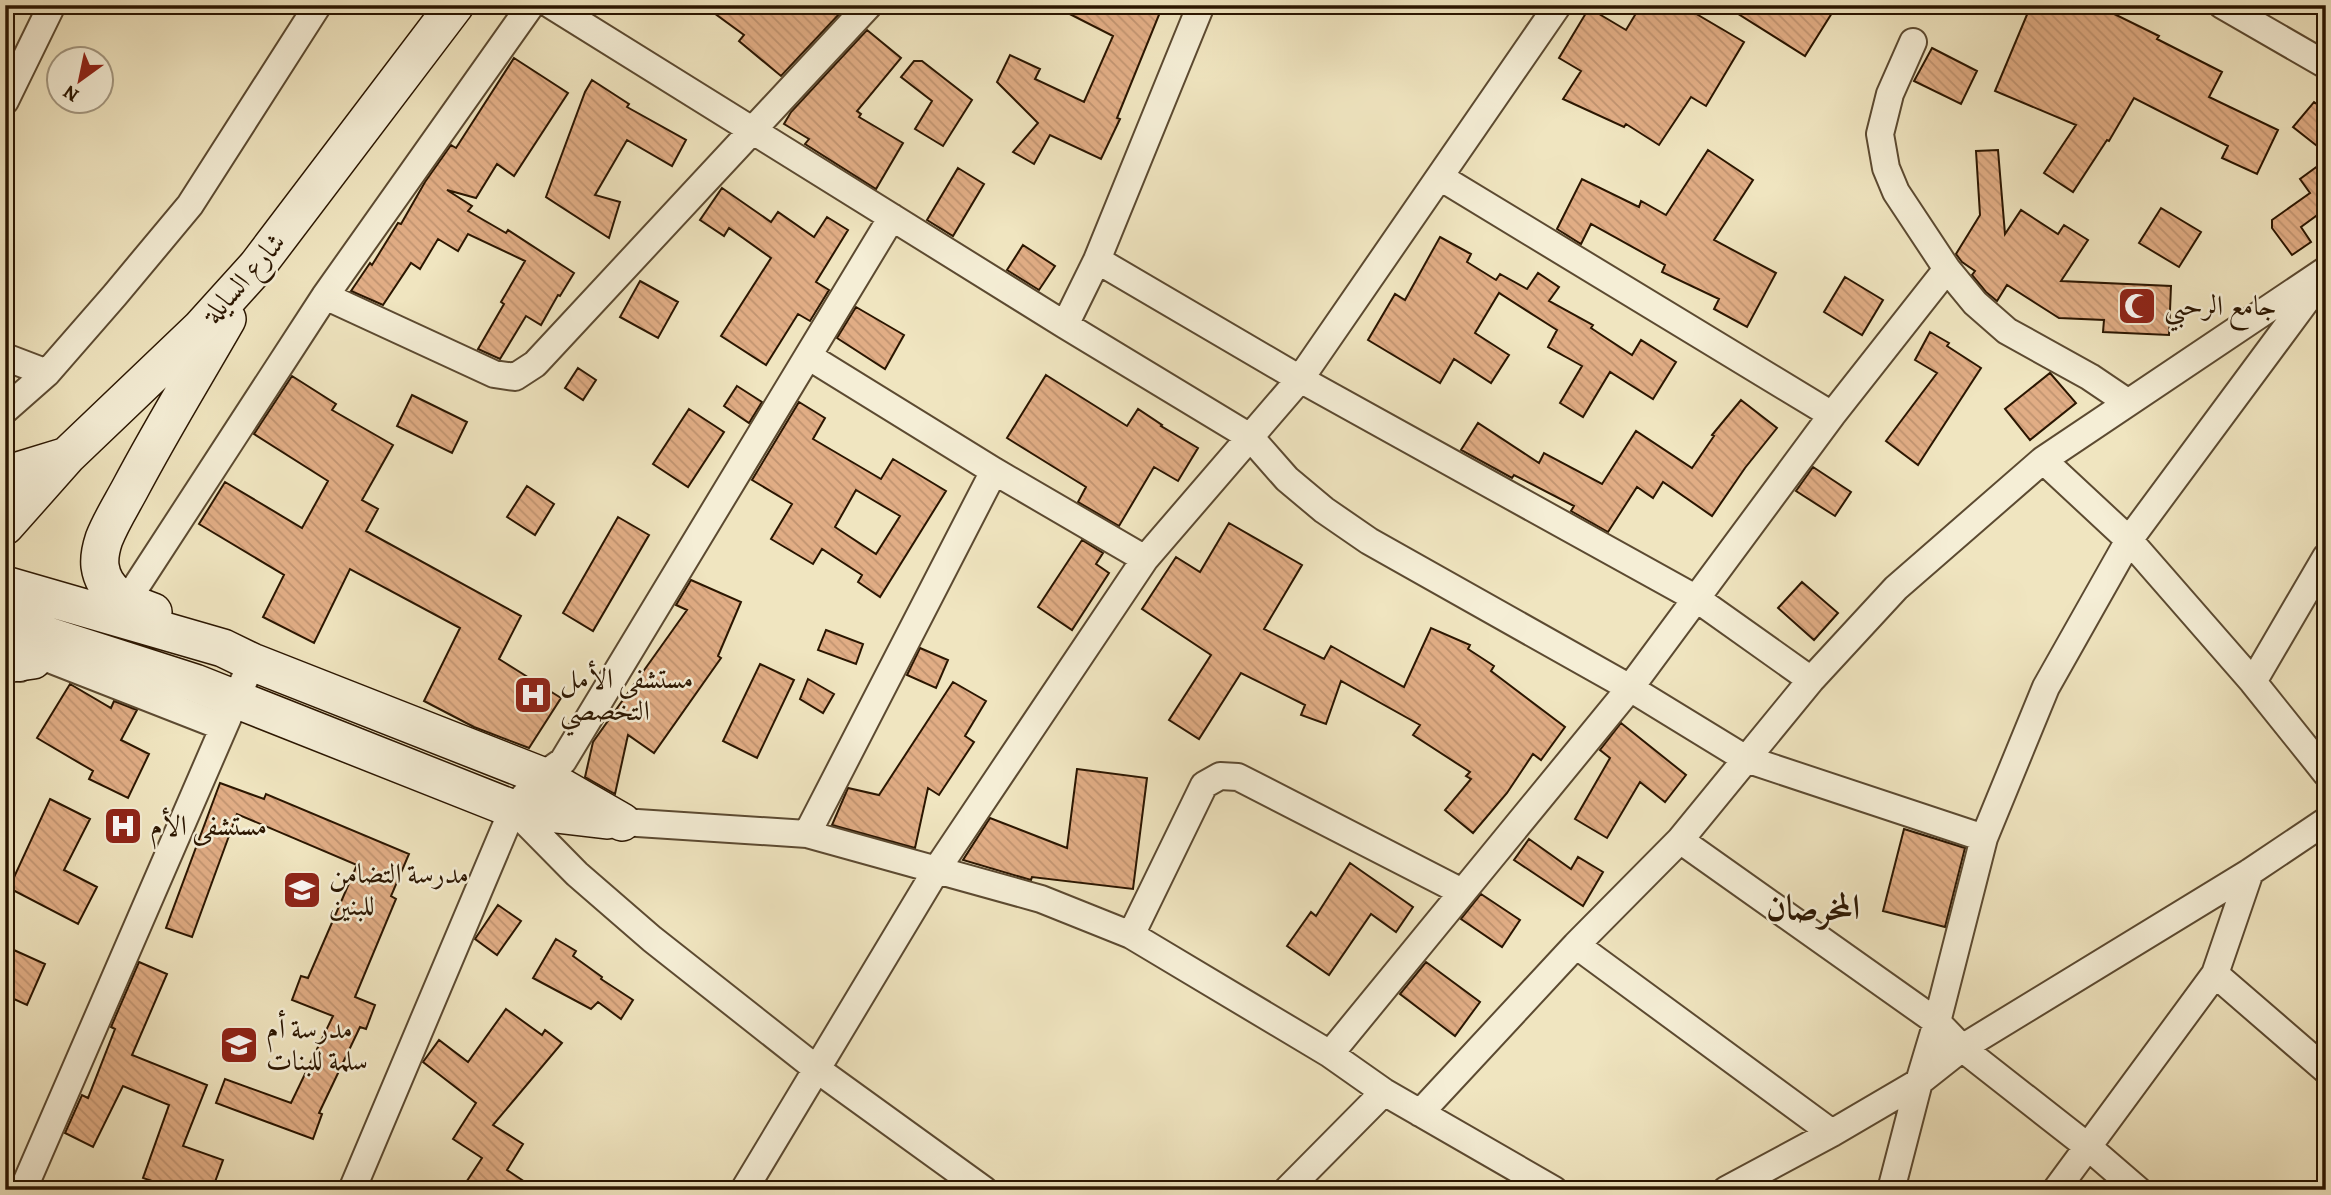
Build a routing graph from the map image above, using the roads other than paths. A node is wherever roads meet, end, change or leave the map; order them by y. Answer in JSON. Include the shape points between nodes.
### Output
{"nodes":[{"id":1,"x":52,"y":5,"type":"edge"},
{"id":2,"x":318,"y":5,"type":"edge"},
{"id":3,"x":455,"y":5,"type":"edge"},
{"id":4,"x":531,"y":5,"type":"edge"},
{"id":5,"x":551,"y":5,"type":"edge"},
{"id":6,"x":869,"y":5,"type":"edge"},
{"id":7,"x":1201,"y":5,"type":"edge"},
{"id":8,"x":1558,"y":5,"type":"edge"},
{"id":9,"x":2222,"y":5,"type":"edge"},
{"id":10,"x":1913,"y":42,"type":"dead end"},
{"id":11,"x":2326,"y":65,"type":"edge"},
{"id":12,"x":5,"y":101,"type":"edge"},
{"id":13,"x":755,"y":130,"type":"junction"},
{"id":14,"x":1440,"y":177,"type":"junction"},
{"id":15,"x":892,"y":217,"type":"junction"},
{"id":16,"x":1097,"y":260,"type":"junction"},
{"id":17,"x":257,"y":267,"type":"junction"},
{"id":18,"x":1947,"y":269,"type":"junction"},
{"id":19,"x":2326,"y":272,"type":"edge"},
{"id":20,"x":325,"y":296,"type":"junction"},
{"id":21,"x":1065,"y":325,"type":"junction"},
{"id":22,"x":807,"y":356,"type":"junction"},
{"id":23,"x":5,"y":357,"type":"edge"},
{"id":24,"x":47,"y":373,"type":"junction"},
{"id":25,"x":1300,"y":379,"type":"junction"},
{"id":26,"x":2127,"y":402,"type":"junction"},
{"id":27,"x":5,"y":411,"type":"edge"},
{"id":28,"x":1832,"y":415,"type":"junction"},
{"id":29,"x":1250,"y":437,"type":"junction"},
{"id":30,"x":68,"y":455,"type":"junction"},
{"id":31,"x":2043,"y":460,"type":"junction"},
{"id":32,"x":994,"y":471,"type":"junction"},
{"id":33,"x":5,"y":475,"type":"edge"},
{"id":34,"x":5,"y":526,"type":"edge"},
{"id":35,"x":2129,"y":540,"type":"junction"},
{"id":36,"x":2326,"y":558,"type":"edge"},
{"id":37,"x":1144,"y":559,"type":"junction"},
{"id":38,"x":5,"y":585,"type":"edge"},
{"id":39,"x":1697,"y":599,"type":"junction"},
{"id":40,"x":126,"y":602,"type":"junction"},
{"id":41,"x":5,"y":622,"type":"edge"},
{"id":42,"x":237,"y":655,"type":"junction"},
{"id":43,"x":15,"y":668,"type":"edge"},
{"id":44,"x":1811,"y":680,"type":"junction"},
{"id":45,"x":2253,"y":682,"type":"junction"},
{"id":46,"x":1630,"y":688,"type":"junction"},
{"id":47,"x":229,"y":713,"type":"junction"},
{"id":48,"x":1746,"y":759,"type":"junction"},
{"id":49,"x":2326,"y":773,"type":"edge"},
{"id":50,"x":542,"y":776,"type":"junction"},
{"id":51,"x":513,"y":809,"type":"junction"},
{"id":52,"x":2326,"y":821,"type":"edge"},
{"id":53,"x":622,"y":822,"type":"junction"},
{"id":54,"x":807,"y":834,"type":"junction"},
{"id":55,"x":1984,"y":838,"type":"junction"},
{"id":56,"x":1680,"y":840,"type":"junction"},
{"id":57,"x":937,"y":869,"type":"junction"},
{"id":58,"x":2250,"y":872,"type":"junction"},
{"id":59,"x":1462,"y":892,"type":"junction"},
{"id":60,"x":1131,"y":935,"type":"junction"},
{"id":61,"x":1576,"y":945,"type":"junction"},
{"id":62,"x":2216,"y":974,"type":"junction"},
{"id":63,"x":1937,"y":1022,"type":"junction"},
{"id":64,"x":1962,"y":1048,"type":"junction"},
{"id":65,"x":1330,"y":1054,"type":"junction"},
{"id":66,"x":818,"y":1070,"type":"junction"},
{"id":67,"x":2326,"y":1070,"type":"edge"},
{"id":68,"x":1919,"y":1082,"type":"junction"},
{"id":69,"x":1384,"y":1092,"type":"junction"},
{"id":70,"x":1420,"y":1113,"type":"junction"},
{"id":71,"x":1832,"y":1133,"type":"junction"},
{"id":72,"x":2087,"y":1146,"type":"junction"},
{"id":73,"x":23,"y":1190,"type":"edge"},
{"id":74,"x":352,"y":1190,"type":"edge"},
{"id":75,"x":744,"y":1190,"type":"edge"},
{"id":76,"x":984,"y":1190,"type":"edge"},
{"id":77,"x":1287,"y":1190,"type":"edge"},
{"id":78,"x":1554,"y":1190,"type":"edge"},
{"id":79,"x":1727,"y":1190,"type":"edge"},
{"id":80,"x":1891,"y":1190,"type":"edge"},
{"id":81,"x":2056,"y":1190,"type":"edge"},
{"id":82,"x":2138,"y":1190,"type":"edge"}],
"edges":[{"from":1,"to":12,"type":"street"},
{"from":2,"to":24,"type":"street","via":[[190,205]]},
{"from":3,"to":17,"type":"main road","name":"شارع السايلة"},
{"from":4,"to":20,"type":"street"},
{"from":5,"to":13,"type":"street"},
{"from":6,"to":13,"type":"street"},
{"from":7,"to":16,"type":"street"},
{"from":8,"to":14,"type":"street"},
{"from":9,"to":11,"type":"street"},
{"from":10,"to":18,"type":"street","via":[[1890,94],[1880,134],[1886,169],[1896,192]]},
{"from":13,"to":15,"type":"street"},
{"from":13,"to":20,"type":"street","via":[[535,365],[515,377],[494,374]]},
{"from":14,"to":25,"type":"street"},
{"from":14,"to":28,"type":"street"},
{"from":15,"to":21,"type":"street"},
{"from":15,"to":22,"type":"street"},
{"from":16,"to":21,"type":"street"},
{"from":16,"to":25,"type":"street"},
{"from":17,"to":30,"type":"main road","name":"شارع السايلة","via":[[201,328]]},
{"from":17,"to":40,"type":"main road","via":[[104,538],[100,567],[105,582]]},
{"from":18,"to":26,"type":"street","via":[[1975,303],[2007,331]]},
{"from":18,"to":28,"type":"street"},
{"from":19,"to":26,"type":"street"},
{"from":19,"to":35,"type":"street"},
{"from":20,"to":40,"type":"street"},
{"from":21,"to":29,"type":"street"},
{"from":22,"to":32,"type":"street"},
{"from":22,"to":50,"type":"street","via":[[563,761]]},
{"from":23,"to":24,"type":"street"},
{"from":24,"to":27,"type":"street"},
{"from":25,"to":29,"type":"street"},
{"from":25,"to":39,"type":"street"},
{"from":26,"to":31,"type":"street"},
{"from":28,"to":39,"type":"street"},
{"from":29,"to":37,"type":"street"},
{"from":29,"to":46,"type":"street","via":[[1287,479],[1369,541]]},
{"from":30,"to":33,"type":"main road"},
{"from":30,"to":34,"type":"main road","name":"شارع السايلة"},
{"from":31,"to":35,"type":"street"},
{"from":31,"to":44,"type":"street","via":[[1896,588]]},
{"from":32,"to":37,"type":"street"},
{"from":32,"to":54,"type":"street"},
{"from":35,"to":45,"type":"street"},
{"from":35,"to":55,"type":"street","via":[[2046,687]]},
{"from":36,"to":45,"type":"street"},
{"from":37,"to":57,"type":"street"},
{"from":38,"to":42,"type":"main road"},
{"from":39,"to":44,"type":"street"},
{"from":39,"to":46,"type":"street"},
{"from":40,"to":42,"type":"main road","via":[[225,637],[244,652]]},
{"from":41,"to":47,"type":"main road","via":[[195,683]]},
{"from":42,"to":47,"type":"street"},
{"from":42,"to":50,"type":"main road"},
{"from":43,"to":47,"type":"street","via":[[50,659]]},
{"from":44,"to":48,"type":"street"},
{"from":45,"to":49,"type":"street"},
{"from":46,"to":48,"type":"street"},
{"from":46,"to":59,"type":"street"},
{"from":47,"to":51,"type":"main road"},
{"from":47,"to":73,"type":"street"},
{"from":48,"to":55,"type":"street"},
{"from":48,"to":56,"type":"street"},
{"from":50,"to":51,"type":"street"},
{"from":50,"to":53,"type":"main road"},
{"from":51,"to":53,"type":"main road"},
{"from":51,"to":66,"type":"street","via":[[576,874]]},
{"from":51,"to":74,"type":"street"},
{"from":52,"to":58,"type":"street"},
{"from":53,"to":54,"type":"street"},
{"from":54,"to":57,"type":"street"},
{"from":55,"to":63,"type":"street"},
{"from":56,"to":61,"type":"street"},
{"from":56,"to":63,"type":"street"},
{"from":57,"to":60,"type":"street","via":[[1041,899]]},
{"from":57,"to":66,"type":"street"},
{"from":58,"to":62,"type":"street"},
{"from":58,"to":64,"type":"street"},
{"from":59,"to":60,"type":"street","via":[[1238,777],[1220,776],[1204,785]]},
{"from":59,"to":65,"type":"street"},
{"from":60,"to":65,"type":"street"},
{"from":61,"to":70,"type":"street"},
{"from":61,"to":71,"type":"street"},
{"from":62,"to":67,"type":"street"},
{"from":62,"to":72,"type":"street"},
{"from":63,"to":64,"type":"street"},
{"from":63,"to":68,"type":"street"},
{"from":64,"to":68,"type":"street"},
{"from":64,"to":72,"type":"street"},
{"from":65,"to":69,"type":"street"},
{"from":66,"to":75,"type":"street"},
{"from":66,"to":76,"type":"street"},
{"from":68,"to":71,"type":"street"},
{"from":68,"to":80,"type":"street"},
{"from":69,"to":70,"type":"street"},
{"from":69,"to":77,"type":"street"},
{"from":70,"to":78,"type":"street"},
{"from":71,"to":79,"type":"street"},
{"from":72,"to":81,"type":"street"},
{"from":72,"to":82,"type":"street"}]}
